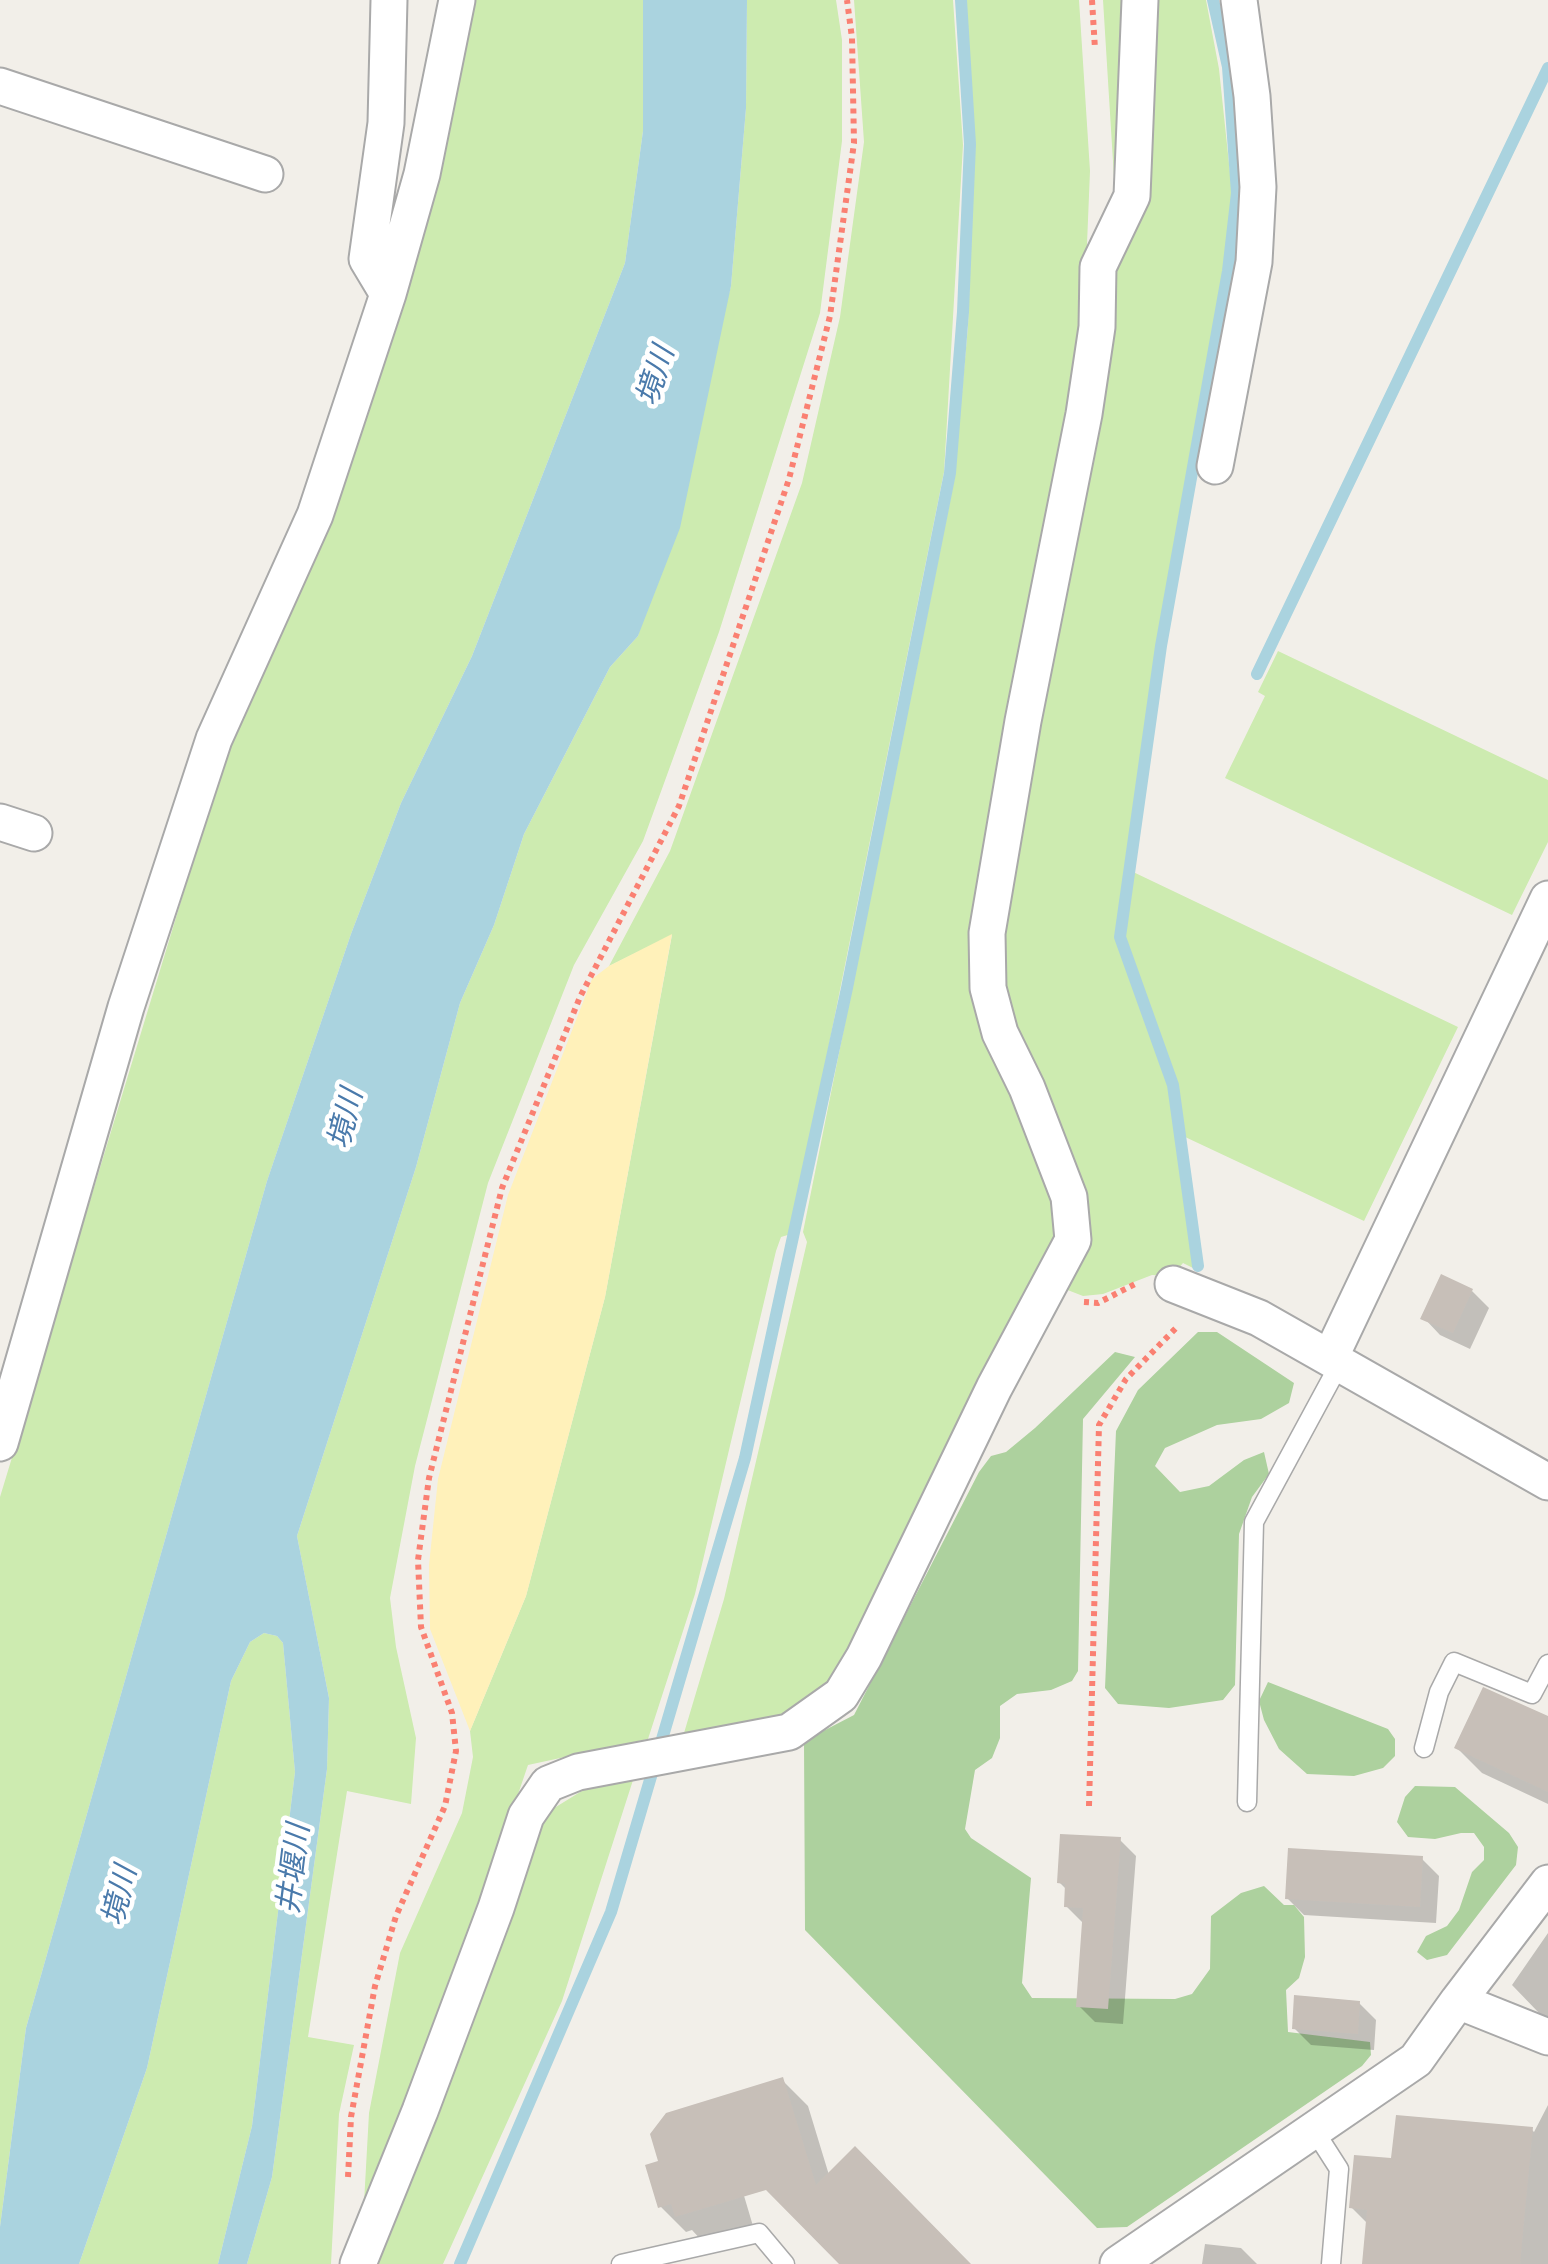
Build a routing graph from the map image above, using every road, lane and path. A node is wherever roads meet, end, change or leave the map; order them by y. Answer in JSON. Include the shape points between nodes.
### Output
{"nodes":[{"id":1,"x":390,"y":0,"type":"edge"},
{"id":2,"x":457,"y":0,"type":"edge"},
{"id":3,"x":847,"y":0,"type":"edge"},
{"id":4,"x":1140,"y":0,"type":"edge"},
{"id":5,"x":1239,"y":0,"type":"edge"},
{"id":6,"x":0,"y":86,"type":"edge"},
{"id":7,"x":264,"y":174,"type":"dead end"},
{"id":8,"x":388,"y":294,"type":"junction"},
{"id":9,"x":1215,"y":466,"type":"dead end"},
{"id":10,"x":0,"y":822,"type":"edge"},
{"id":11,"x":34,"y":833,"type":"dead end"},
{"id":12,"x":1548,"y":899,"type":"edge"},
{"id":13,"x":1049,"y":1290,"type":"junction"},
{"id":14,"x":1190,"y":1290,"type":"junction"},
{"id":15,"x":1335,"y":1360,"type":"junction"},
{"id":16,"x":0,"y":1443,"type":"edge"},
{"id":17,"x":1548,"y":1482,"type":"edge"},
{"id":18,"x":1548,"y":1664,"type":"edge"},
{"id":19,"x":1424,"y":1748,"type":"dead end"},
{"id":20,"x":1246,"y":1802,"type":"dead end"},
{"id":21,"x":1089,"y":1806,"type":"dead end"},
{"id":22,"x":1548,"y":1883,"type":"edge"},
{"id":23,"x":1458,"y":2001,"type":"junction"},
{"id":24,"x":1548,"y":2037,"type":"edge"},
{"id":25,"x":1314,"y":2130,"type":"junction"},
{"id":26,"x":348,"y":2185,"type":"dead end"},
{"id":27,"x":358,"y":2264,"type":"edge"},
{"id":28,"x":621,"y":2264,"type":"edge"},
{"id":29,"x":785,"y":2264,"type":"edge"},
{"id":30,"x":1118,"y":2264,"type":"edge"},
{"id":31,"x":1331,"y":2264,"type":"edge"}],
"edges":[{"from":1,"to":8,"type":"street","via":[[386,124],[367,259]]},
{"from":2,"to":8,"type":"street","via":[[422,174]]},
{"from":3,"to":26,"type":"path","via":[[854,144],[830,316],[789,479],[679,806],[580,996],[502,1188],[429,1478],[418,1560],[421,1627],[452,1713],[456,1751],[444,1806],[396,1916],[375,1986],[351,2117]]},
{"from":4,"to":13,"type":"street","via":[[1132,196],[1098,267],[1084,414],[988,933],[988,988],[1000,1033],[1068,1197],[1074,1240]]},
{"from":5,"to":9,"type":"street","via":[[1258,187],[1254,262]]},
{"from":6,"to":7,"type":"street"},
{"from":8,"to":16,"type":"street","via":[[315,515],[208,756],[126,1007]]},
{"from":10,"to":11,"type":"street"},
{"from":12,"to":15,"type":"street"},
{"from":13,"to":14,"type":"path","via":[[1060,1301],[1098,1303],[1138,1283]]},
{"from":13,"to":27,"type":"street","via":[[840,1695],[789,1732],[578,1772],[548,1784],[526,1816]]},
{"from":14,"to":15,"type":"street"},
{"from":14,"to":21,"type":"path","via":[[1099,1425]]},
{"from":15,"to":17,"type":"street"},
{"from":15,"to":20,"type":"lane","via":[[1254,1522]]},
{"from":18,"to":19,"type":"lane","via":[[1532,1694],[1454,1662]]},
{"from":22,"to":23,"type":"street"},
{"from":23,"to":24,"type":"street"},
{"from":23,"to":25,"type":"street","via":[[1416,2060]]},
{"from":25,"to":30,"type":"street"},
{"from":25,"to":31,"type":"lane","via":[[1340,2169]]},
{"from":28,"to":29,"type":"lane","via":[[759,2233]]}]}
